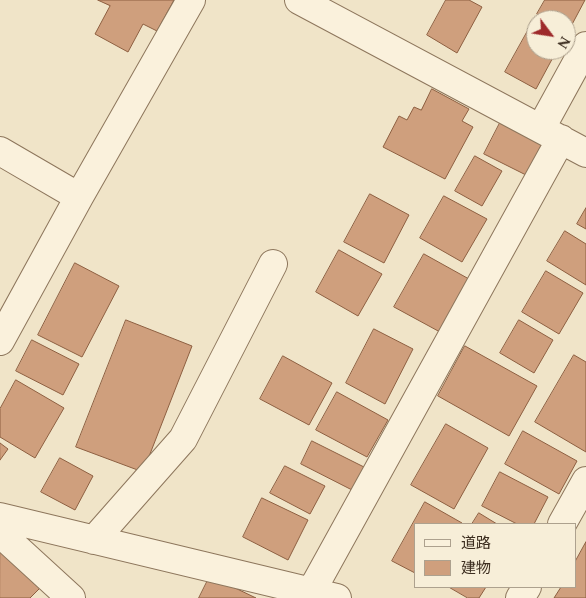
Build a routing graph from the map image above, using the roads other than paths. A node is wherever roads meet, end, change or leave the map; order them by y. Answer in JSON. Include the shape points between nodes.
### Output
{"nodes":[{"id":1,"x":191,"y":0,"type":"edge"},
{"id":2,"x":299,"y":0,"type":"edge"},
{"id":3,"x":586,"y":46,"type":"edge"},
{"id":4,"x":551,"y":133,"type":"junction"},
{"id":5,"x":0,"y":151,"type":"edge"},
{"id":6,"x":586,"y":152,"type":"edge"},
{"id":7,"x":79,"y":197,"type":"junction"},
{"id":8,"x":273,"y":264,"type":"dead end"},
{"id":9,"x":0,"y":341,"type":"edge"},
{"id":10,"x":586,"y":481,"type":"edge"},
{"id":11,"x":0,"y":517,"type":"edge"},
{"id":12,"x":563,"y":523,"type":"edge"},
{"id":13,"x":0,"y":533,"type":"edge"},
{"id":14,"x":94,"y":540,"type":"junction"},
{"id":15,"x":324,"y":595,"type":"edge"},
{"id":16,"x":71,"y":598,"type":"edge"}],
"edges":[{"from":1,"to":7,"type":"street"},
{"from":2,"to":4,"type":"street"},
{"from":3,"to":4,"type":"street"},
{"from":4,"to":6,"type":"street"},
{"from":4,"to":15,"type":"street"},
{"from":5,"to":7,"type":"street"},
{"from":7,"to":9,"type":"street"},
{"from":8,"to":14,"type":"street","via":[[184,439]]},
{"from":10,"to":12,"type":"street"},
{"from":11,"to":14,"type":"street"},
{"from":13,"to":16,"type":"street"},
{"from":14,"to":15,"type":"street"}]}
